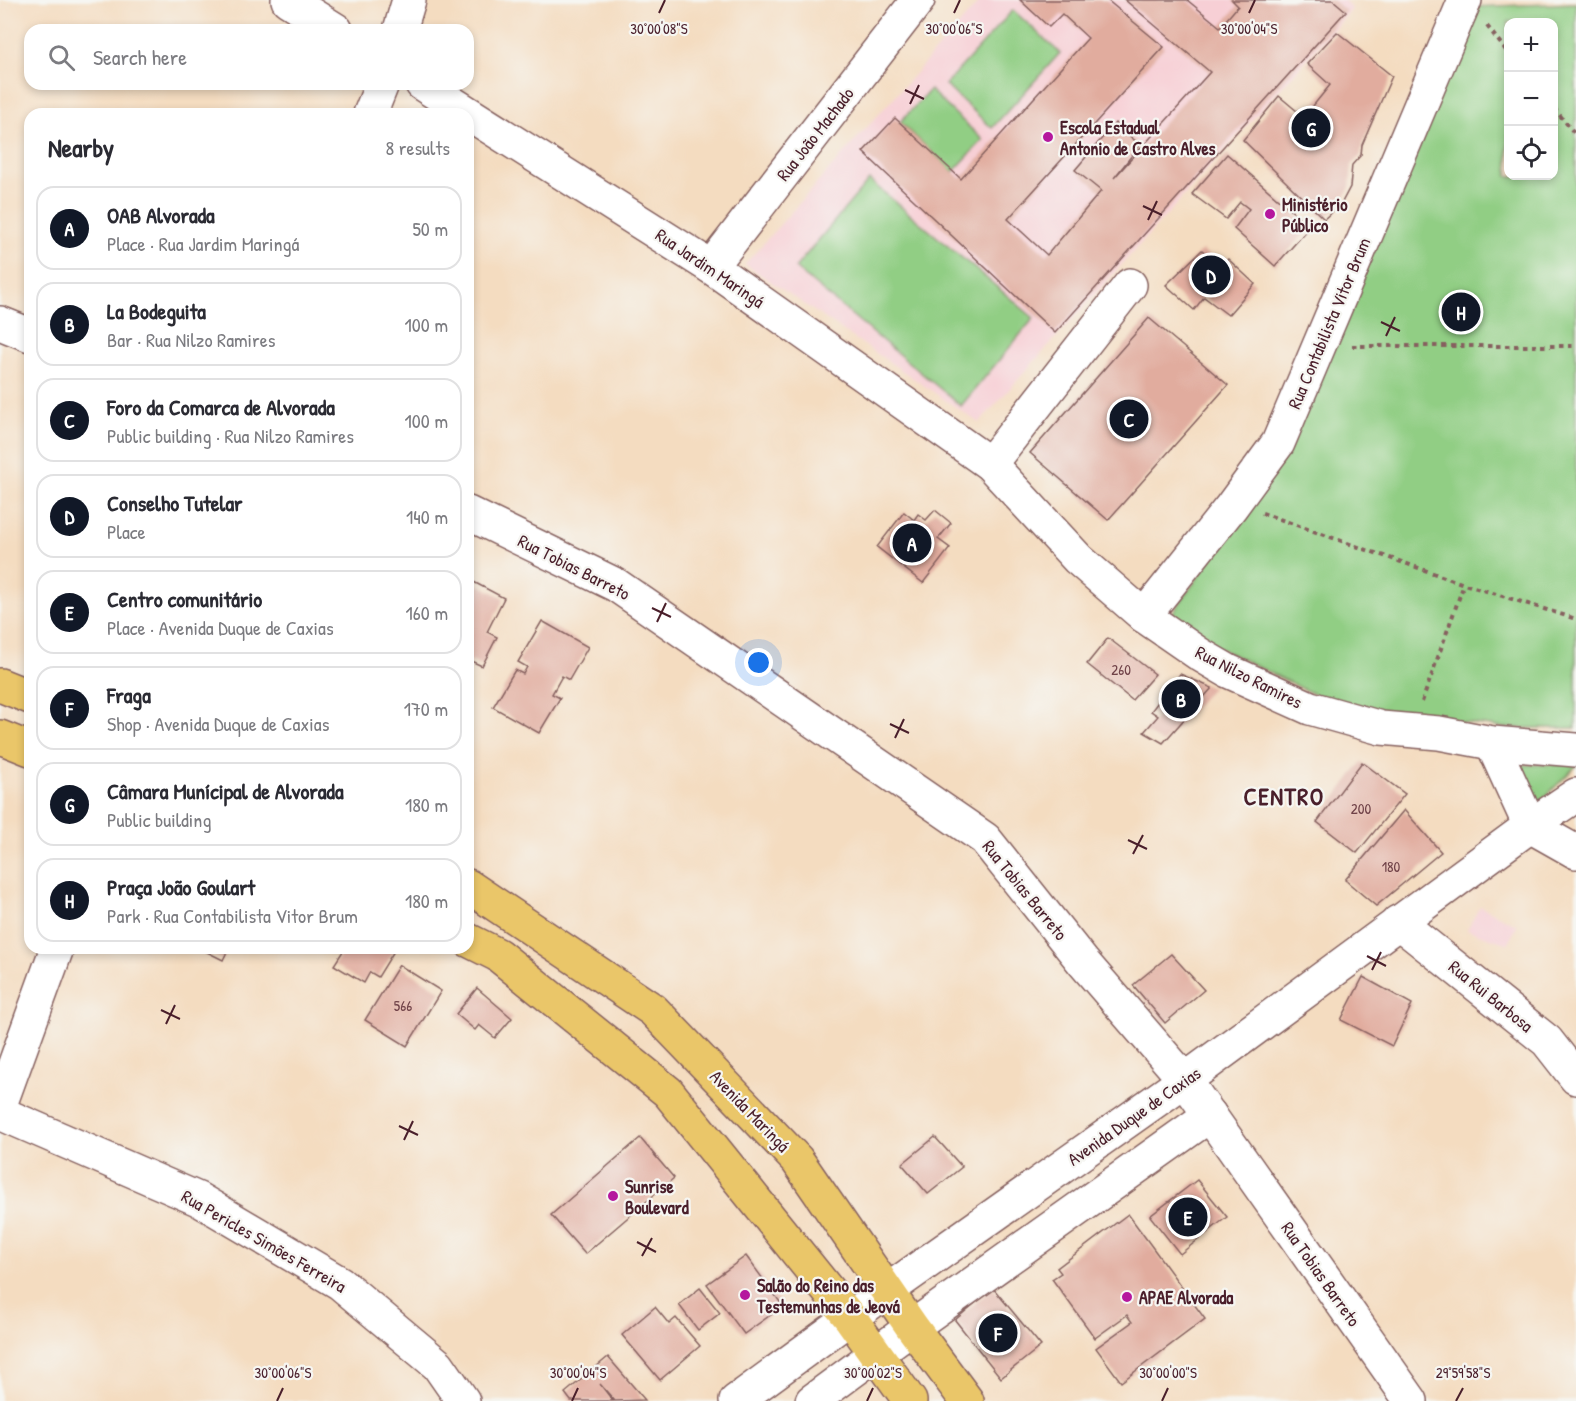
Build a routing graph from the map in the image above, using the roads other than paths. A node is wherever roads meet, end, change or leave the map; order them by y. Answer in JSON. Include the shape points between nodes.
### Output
{"nodes":[{"id":1,"x":288,"y":0,"type":"edge"},
{"id":2,"x":410,"y":0,"type":"edge"},
{"id":3,"x":918,"y":0,"type":"edge"},
{"id":4,"x":1465,"y":0,"type":"edge"},
{"id":5,"x":326,"y":24,"type":"edge"},
{"id":6,"x":402,"y":24,"type":"edge"},
{"id":7,"x":380,"y":90,"type":"edge"},
{"id":8,"x":431,"y":90,"type":"edge"},
{"id":9,"x":372,"y":108,"type":"edge"},
{"id":10,"x":460,"y":108,"type":"edge"},
{"id":11,"x":474,"y":117,"type":"edge"},
{"id":12,"x":711,"y":267,"type":"junction"},
{"id":13,"x":1130,"y":285,"type":"dead end"},
{"id":14,"x":0,"y":323,"type":"edge"},
{"id":15,"x":24,"y":333,"type":"edge"},
{"id":16,"x":990,"y":464,"type":"junction"},
{"id":17,"x":474,"y":516,"type":"edge"},
{"id":18,"x":1144,"y":616,"type":"junction"},
{"id":19,"x":0,"y":685,"type":"edge"},
{"id":20,"x":24,"y":695,"type":"edge"},
{"id":21,"x":0,"y":737,"type":"edge"},
{"id":22,"x":1492,"y":743,"type":"junction"},
{"id":23,"x":24,"y":747,"type":"edge"},
{"id":24,"x":1576,"y":750,"type":"edge"},
{"id":25,"x":1576,"y":795,"type":"edge"},
{"id":26,"x":1530,"y":826,"type":"junction"},
{"id":27,"x":1576,"y":852,"type":"edge"},
{"id":28,"x":474,"y":890,"type":"edge"},
{"id":29,"x":1398,"y":922,"type":"junction"},
{"id":30,"x":474,"y":943,"type":"edge"},
{"id":31,"x":55,"y":954,"type":"edge"},
{"id":32,"x":1576,"y":1078,"type":"edge"},
{"id":33,"x":1185,"y":1080,"type":"junction"},
{"id":34,"x":0,"y":1105,"type":"edge"},
{"id":35,"x":0,"y":1113,"type":"edge"},
{"id":36,"x":1210,"y":1115,"type":"junction"},
{"id":37,"x":888,"y":1290,"type":"junction"},
{"id":38,"x":851,"y":1319,"type":"junction"},
{"id":39,"x":912,"y":1327,"type":"junction"},
{"id":40,"x":876,"y":1353,"type":"junction"},
{"id":41,"x":463,"y":1401,"type":"edge"},
{"id":42,"x":736,"y":1401,"type":"edge"},
{"id":43,"x":812,"y":1401,"type":"edge"},
{"id":44,"x":910,"y":1401,"type":"edge"},
{"id":45,"x":967,"y":1401,"type":"edge"},
{"id":46,"x":1411,"y":1401,"type":"edge"}],
"edges":[{"from":1,"to":5,"type":"street"},
{"from":2,"to":6,"type":"street"},
{"from":3,"to":12,"type":"street","name":"Rua João Machado"},
{"from":4,"to":18,"type":"street","name":"Rua Contabilista Vitor Brum","via":[[1278,443]]},
{"from":7,"to":9,"type":"street"},
{"from":8,"to":10,"type":"street","name":"Rua Jardim Maringá"},
{"from":11,"to":12,"type":"street","name":"Rua Jardim Maringá"},
{"from":12,"to":16,"type":"street","name":"Rua Jardim Maringá"},
{"from":13,"to":16,"type":"street"},
{"from":14,"to":15,"type":"street"},
{"from":16,"to":18,"type":"street","name":"Rua Nilzo Ramires","via":[[1078,559]]},
{"from":17,"to":33,"type":"street","name":"Rua Tobias Barreto","via":[[616,585],[985,839],[1083,962]]},
{"from":18,"to":22,"type":"street","name":"Rua Nilzo Ramires","via":[[1228,671],[1310,708],[1381,728]]},
{"from":19,"to":20,"type":"main road"},
{"from":21,"to":23,"type":"main road"},
{"from":22,"to":24,"type":"street","name":"Rua Nilzo Ramires"},
{"from":22,"to":26,"type":"street"},
{"from":25,"to":26,"type":"street","name":"Avenida Duque de Caxias"},
{"from":26,"to":27,"type":"street"},
{"from":26,"to":29,"type":"street","name":"Avenida Duque de Caxias"},
{"from":28,"to":37,"type":"main road","name":"Avenida Maringá","via":[[653,1010],[797,1160]]},
{"from":29,"to":32,"type":"street","name":"Rua Rui Barbosa","via":[[1547,1041]]},
{"from":29,"to":33,"type":"street","name":"Avenida Duque de Caxias"},
{"from":30,"to":38,"type":"main road","via":[[498,955],[668,1092]]},
{"from":31,"to":34,"type":"street"},
{"from":33,"to":36,"type":"street","name":"Rua Tobias Barreto"},
{"from":33,"to":37,"type":"street","name":"Avenida Duque de Caxias"},
{"from":35,"to":41,"type":"street","name":"Rua Pericles Simões Ferreira","via":[[198,1199],[340,1283],[438,1365]]},
{"from":36,"to":39,"type":"street"},
{"from":36,"to":46,"type":"street","name":"Rua Tobias Barreto"},
{"from":37,"to":38,"type":"street","name":"Avenida Duque de Caxias"},
{"from":37,"to":39,"type":"main road","name":"Avenida Maringá"},
{"from":38,"to":40,"type":"main road"},
{"from":38,"to":42,"type":"street","name":"Avenida Duque de Caxias"},
{"from":39,"to":40,"type":"street"},
{"from":39,"to":45,"type":"main road","name":"Avenida Maringá"},
{"from":40,"to":43,"type":"street"},
{"from":40,"to":44,"type":"main road"}]}
